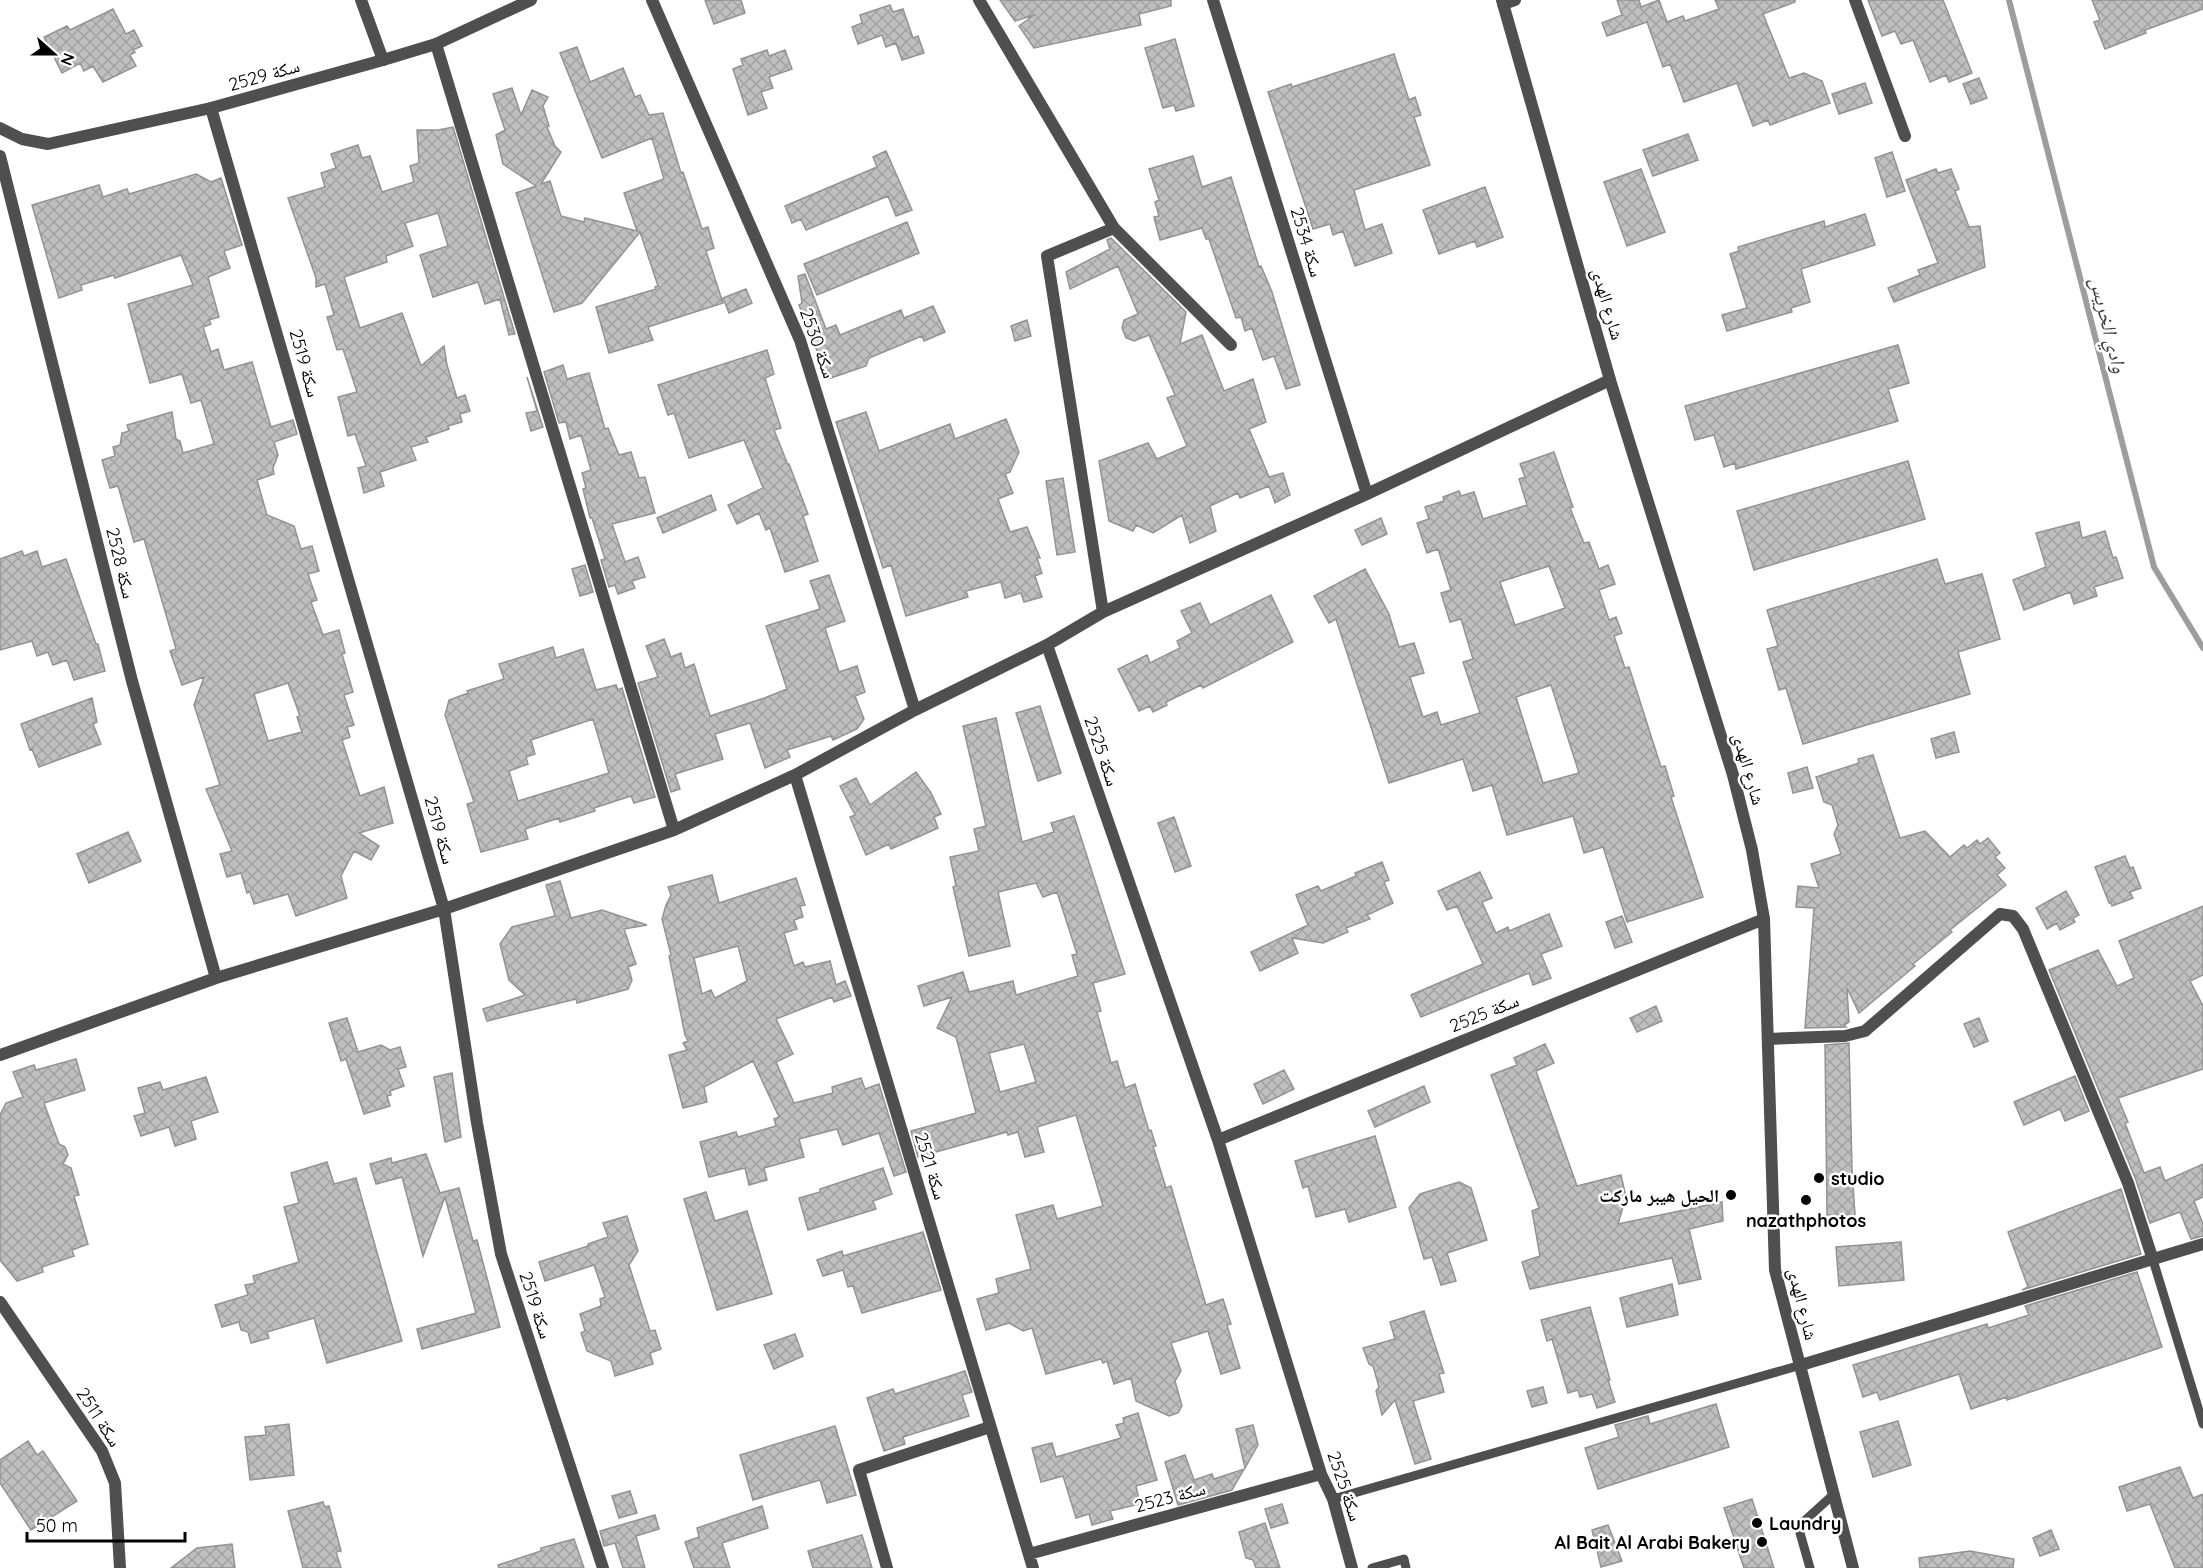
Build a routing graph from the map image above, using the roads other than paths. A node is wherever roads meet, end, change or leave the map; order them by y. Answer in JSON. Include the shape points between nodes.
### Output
{"nodes":[{"id":1,"x":361,"y":0,"type":"edge"},
{"id":2,"x":531,"y":0,"type":"edge"},
{"id":3,"x":652,"y":0,"type":"edge"},
{"id":4,"x":979,"y":0,"type":"edge"},
{"id":5,"x":1213,"y":0,"type":"edge"},
{"id":6,"x":1855,"y":0,"type":"edge"},
{"id":7,"x":1506,"y":1,"type":"edge"},
{"id":8,"x":436,"y":44,"type":"junction"},
{"id":9,"x":383,"y":60,"type":"junction"},
{"id":10,"x":211,"y":108,"type":"junction"},
{"id":11,"x":0,"y":128,"type":"edge"},
{"id":12,"x":1905,"y":136,"type":"dead end"},
{"id":13,"x":0,"y":156,"type":"edge"},
{"id":14,"x":1114,"y":228,"type":"junction"},
{"id":15,"x":1231,"y":345,"type":"dead end"},
{"id":16,"x":1610,"y":380,"type":"junction"},
{"id":17,"x":1367,"y":494,"type":"junction"},
{"id":18,"x":1103,"y":612,"type":"junction"},
{"id":19,"x":1047,"y":645,"type":"junction"},
{"id":20,"x":915,"y":710,"type":"junction"},
{"id":21,"x":795,"y":775,"type":"junction"},
{"id":22,"x":674,"y":830,"type":"junction"},
{"id":23,"x":444,"y":909,"type":"junction"},
{"id":24,"x":1764,"y":919,"type":"junction"},
{"id":25,"x":216,"y":978,"type":"junction"},
{"id":26,"x":1768,"y":1039,"type":"junction"},
{"id":27,"x":0,"y":1055,"type":"edge"},
{"id":28,"x":1218,"y":1140,"type":"junction"},
{"id":29,"x":2203,"y":1244,"type":"edge"},
{"id":30,"x":2153,"y":1260,"type":"junction"},
{"id":31,"x":0,"y":1302,"type":"edge"},
{"id":32,"x":1801,"y":1365,"type":"junction"},
{"id":33,"x":2203,"y":1425,"type":"edge"},
{"id":34,"x":990,"y":1427,"type":"junction"},
{"id":35,"x":1321,"y":1474,"type":"junction"},
{"id":36,"x":1834,"y":1494,"type":"junction"},
{"id":37,"x":1333,"y":1499,"type":"junction"},
{"id":38,"x":1029,"y":1554,"type":"junction"},
{"id":39,"x":120,"y":1568,"type":"edge"},
{"id":40,"x":603,"y":1568,"type":"edge"},
{"id":41,"x":887,"y":1568,"type":"edge"},
{"id":42,"x":1033,"y":1568,"type":"edge"},
{"id":43,"x":1352,"y":1568,"type":"edge"},
{"id":44,"x":1372,"y":1568,"type":"edge"},
{"id":45,"x":1406,"y":1568,"type":"edge"},
{"id":46,"x":1810,"y":1568,"type":"edge"},
{"id":47,"x":1853,"y":1568,"type":"edge"}],
"edges":[{"from":1,"to":9,"type":"street"},
{"from":2,"to":8,"type":"street","name":"سكة 2529"},
{"from":3,"to":20,"type":"street","name":"سكة 2530","via":[[800,340]]},
{"from":4,"to":14,"type":"street"},
{"from":5,"to":17,"type":"street","name":"سكة 2534"},
{"from":6,"to":12,"type":"street"},
{"from":7,"to":16,"type":"street","name":"شارع الهدى"},
{"from":8,"to":9,"type":"street","name":"سكة 2529"},
{"from":8,"to":22,"type":"street"},
{"from":9,"to":10,"type":"street","name":"سكة 2529"},
{"from":10,"to":11,"type":"street","name":"سكة 2529","via":[[48,144],[22,139]]},
{"from":10,"to":23,"type":"street","name":"سكة 2519"},
{"from":13,"to":25,"type":"street","name":"سكة 2528","via":[[132,681]]},
{"from":14,"to":15,"type":"street"},
{"from":14,"to":18,"type":"street","via":[[1047,256]]},
{"from":16,"to":17,"type":"street"},
{"from":16,"to":24,"type":"street","name":"شارع الهدى","via":[[1733,775]]},
{"from":17,"to":18,"type":"street"},
{"from":18,"to":19,"type":"street"},
{"from":19,"to":20,"type":"street"},
{"from":19,"to":28,"type":"street","name":"سكة 2525"},
{"from":20,"to":21,"type":"street"},
{"from":21,"to":22,"type":"street"},
{"from":21,"to":34,"type":"street","name":"سكة 2521"},
{"from":22,"to":23,"type":"street"},
{"from":23,"to":25,"type":"street"},
{"from":23,"to":40,"type":"street","name":"سكة 2519","via":[[501,1254]]},
{"from":24,"to":26,"type":"street","name":"شارع الهدى"},
{"from":24,"to":28,"type":"street","name":"سكة 2525"},
{"from":25,"to":27,"type":"street"},
{"from":26,"to":30,"type":"street","via":[[1845,1036],[1865,1031],[2000,914],[2013,916],[2023,929],[2128,1183]]},
{"from":26,"to":32,"type":"street","name":"شارع الهدى","via":[[1775,1270]]},
{"from":28,"to":35,"type":"street","name":"سكة 2525"},
{"from":29,"to":30,"type":"street"},
{"from":30,"to":32,"type":"street"},
{"from":30,"to":33,"type":"lane"},
{"from":31,"to":39,"type":"street","name":"سكة 2511","via":[[102,1451],[115,1483]]},
{"from":32,"to":36,"type":"street","name":"شارع الهدى"},
{"from":32,"to":37,"type":"lane"},
{"from":34,"to":38,"type":"street","name":"سكة 2521"},
{"from":34,"to":41,"type":"street","via":[[859,1470]]},
{"from":35,"to":37,"type":"street","name":"سكة 2525"},
{"from":35,"to":38,"type":"street","name":"سكة 2523"},
{"from":36,"to":46,"type":"lane","via":[[1802,1523],[1800,1533]]},
{"from":36,"to":47,"type":"street","name":"شارع الهدى"},
{"from":37,"to":43,"type":"street","name":"سكة 2525"},
{"from":38,"to":42,"type":"street","name":"سكة 2521"},
{"from":44,"to":45,"type":"lane","via":[[1404,1559]]}]}
